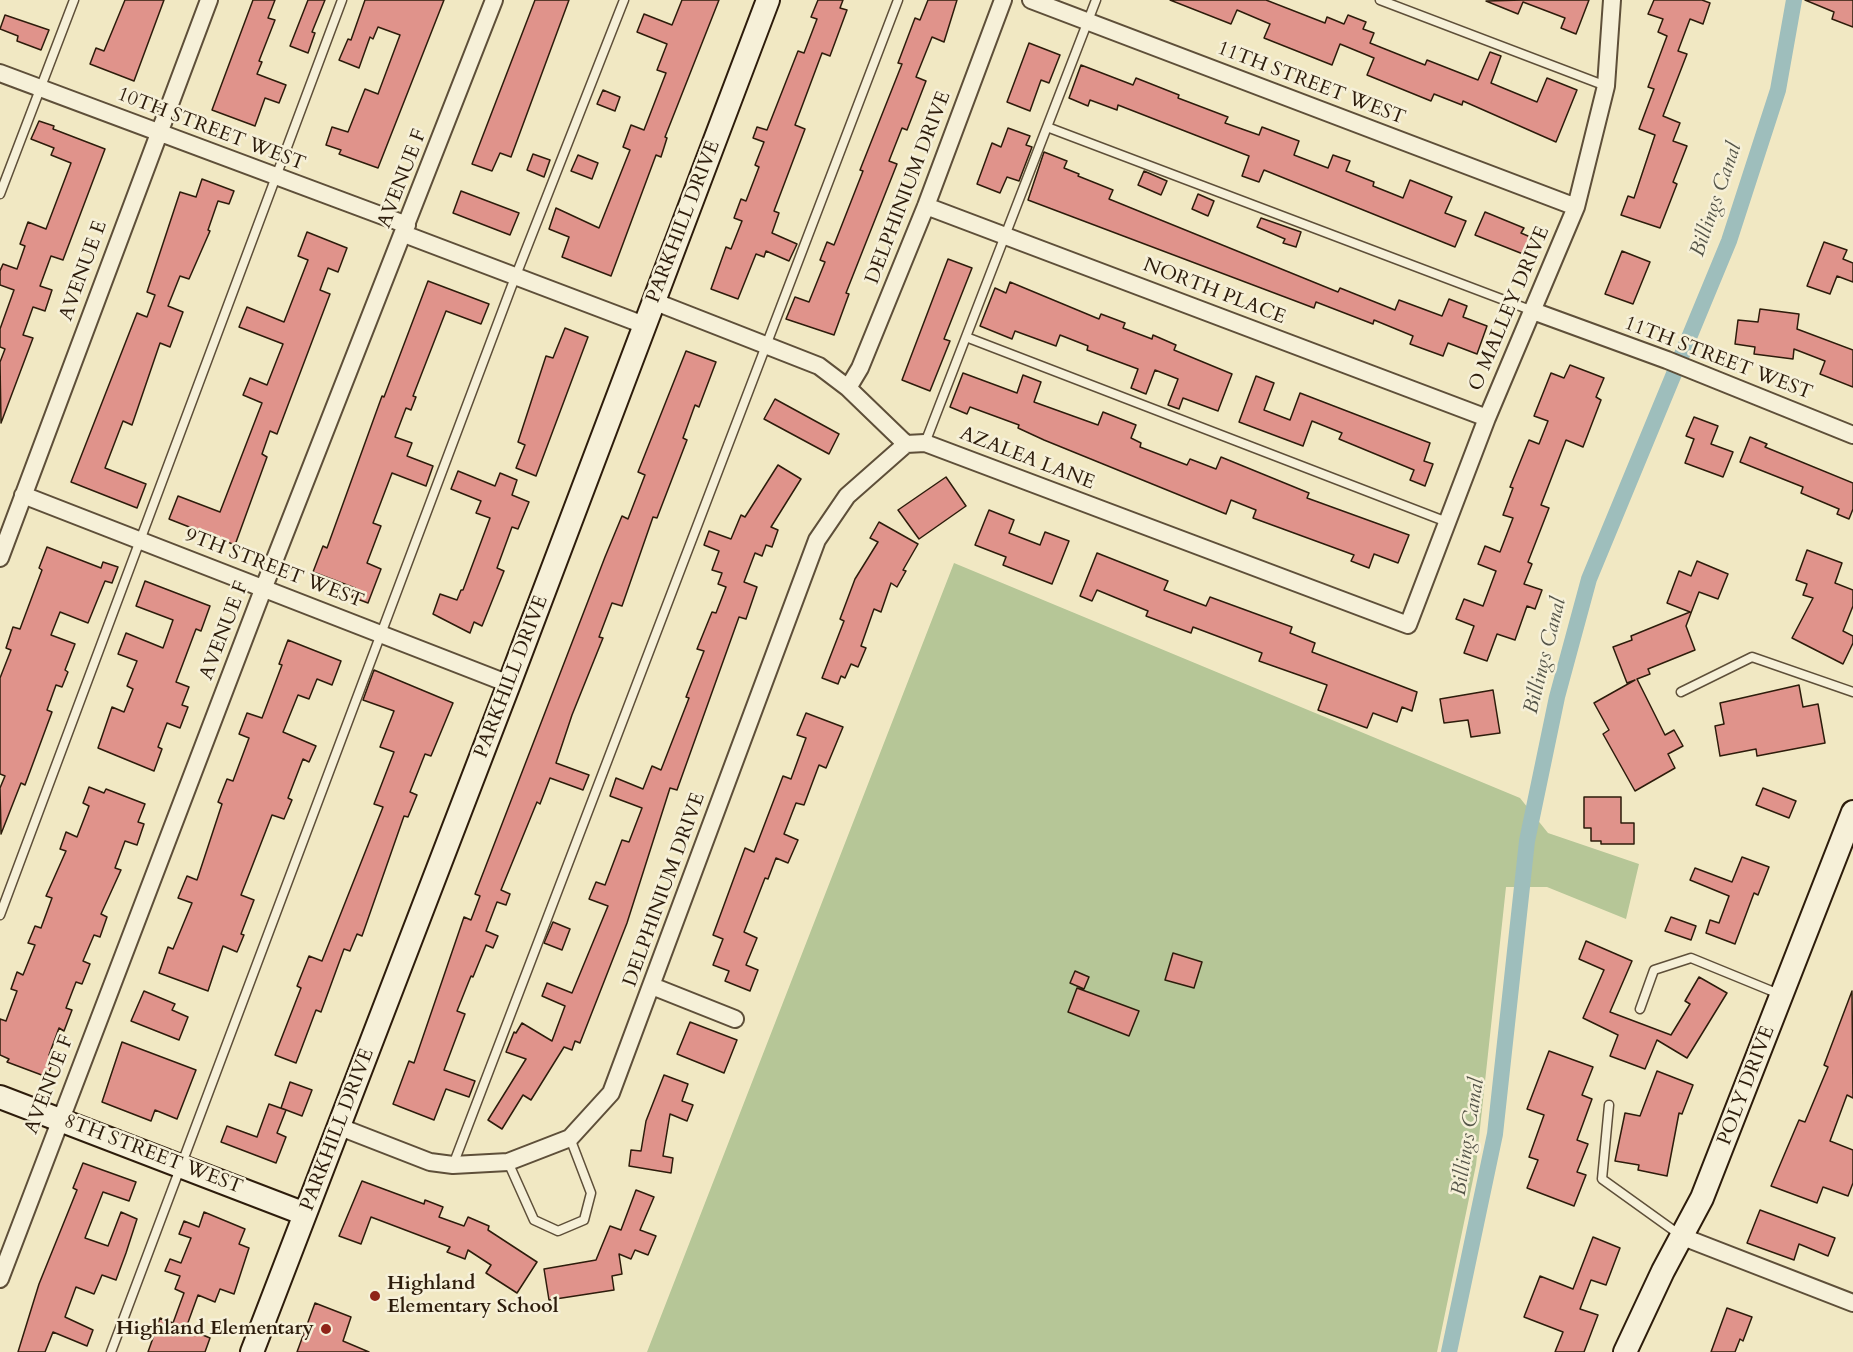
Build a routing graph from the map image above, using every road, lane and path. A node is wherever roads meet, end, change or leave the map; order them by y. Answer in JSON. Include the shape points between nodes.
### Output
{"nodes":[{"id":1,"x":74,"y":0,"type":"edge"},
{"id":2,"x":209,"y":0,"type":"edge"},
{"id":3,"x":342,"y":0,"type":"edge"},
{"id":4,"x":494,"y":0,"type":"edge"},
{"id":5,"x":624,"y":0,"type":"edge"},
{"id":6,"x":768,"y":0,"type":"edge"},
{"id":7,"x":898,"y":0,"type":"edge"},
{"id":8,"x":1003,"y":0,"type":"edge"},
{"id":9,"x":1031,"y":0,"type":"edge"},
{"id":10,"x":1096,"y":0,"type":"edge"},
{"id":11,"x":1380,"y":0,"type":"edge"},
{"id":12,"x":1612,"y":0,"type":"edge"},
{"id":13,"x":1088,"y":21,"type":"junction"},
{"id":14,"x":0,"y":73,"type":"edge"},
{"id":15,"x":1606,"y":86,"type":"junction"},
{"id":16,"x":40,"y":88,"type":"junction"},
{"id":17,"x":1047,"y":127,"type":"junction"},
{"id":18,"x":158,"y":132,"type":"junction"},
{"id":19,"x":275,"y":176,"type":"junction"},
{"id":20,"x":0,"y":194,"type":"edge"},
{"id":21,"x":926,"y":206,"type":"junction"},
{"id":22,"x":1576,"y":207,"type":"junction"},
{"id":23,"x":406,"y":229,"type":"junction"},
{"id":24,"x":1007,"y":235,"type":"junction"},
{"id":25,"x":516,"y":275,"type":"junction"},
{"id":26,"x":653,"y":302,"type":"junction"},
{"id":27,"x":1533,"y":311,"type":"junction"},
{"id":28,"x":645,"y":325,"type":"junction"},
{"id":29,"x":966,"y":338,"type":"junction"},
{"id":30,"x":765,"y":345,"type":"junction"},
{"id":31,"x":848,"y":388,"type":"junction"},
{"id":32,"x":1486,"y":418,"type":"junction"},
{"id":33,"x":1853,"y":435,"type":"edge"},
{"id":34,"x":925,"y":443,"type":"junction"},
{"id":35,"x":906,"y":444,"type":"junction"},
{"id":36,"x":23,"y":495,"type":"junction"},
{"id":37,"x":1447,"y":522,"type":"junction"},
{"id":38,"x":142,"y":540,"type":"junction"},
{"id":39,"x":0,"y":557,"type":"edge"},
{"id":40,"x":264,"y":587,"type":"junction"},
{"id":41,"x":1408,"y":625,"type":"joint"},
{"id":42,"x":383,"y":634,"type":"junction"},
{"id":43,"x":509,"y":684,"type":"junction"},
{"id":44,"x":1681,"y":692,"type":"dead end"},
{"id":45,"x":1853,"y":692,"type":"edge"},
{"id":46,"x":1853,"y":812,"type":"edge"},
{"id":47,"x":0,"y":915,"type":"edge"},
{"id":48,"x":652,"y":987,"type":"junction"},
{"id":49,"x":1783,"y":995,"type":"junction"},
{"id":50,"x":1640,"y":1009,"type":"dead end"},
{"id":51,"x":735,"y":1020,"type":"dead end"},
{"id":52,"x":0,"y":1097,"type":"edge"},
{"id":53,"x":1609,"y":1105,"type":"dead end"},
{"id":54,"x":60,"y":1120,"type":"junction"},
{"id":55,"x":340,"y":1127,"type":"junction"},
{"id":56,"x":570,"y":1138,"type":"junction"},
{"id":57,"x":508,"y":1162,"type":"junction"},
{"id":58,"x":453,"y":1165,"type":"junction"},
{"id":59,"x":180,"y":1166,"type":"junction"},
{"id":60,"x":305,"y":1214,"type":"junction"},
{"id":61,"x":1683,"y":1237,"type":"junction"},
{"id":62,"x":0,"y":1279,"type":"edge"},
{"id":63,"x":1853,"y":1303,"type":"edge"},
{"id":64,"x":111,"y":1352,"type":"edge"},
{"id":65,"x":252,"y":1352,"type":"edge"},
{"id":66,"x":1625,"y":1352,"type":"edge"}],
"edges":[{"from":1,"to":16,"type":"lane"},
{"from":2,"to":18,"type":"street","name":"AVENUE E"},
{"from":3,"to":19,"type":"lane"},
{"from":4,"to":23,"type":"street","name":"AVENUE F"},
{"from":5,"to":25,"type":"lane"},
{"from":6,"to":26,"type":"street","name":"PARKHILL DRIVE"},
{"from":7,"to":30,"type":"lane"},
{"from":8,"to":21,"type":"street","name":"DELPHINIUM DRIVE"},
{"from":9,"to":13,"type":"street","name":"11TH STREET WEST"},
{"from":10,"to":13,"type":"lane"},
{"from":11,"to":15,"type":"lane"},
{"from":12,"to":15,"type":"street","name":"O MALLEY DRIVE"},
{"from":13,"to":17,"type":"lane"},
{"from":13,"to":22,"type":"street","name":"11TH STREET WEST"},
{"from":14,"to":16,"type":"street","name":"10TH STREET WEST"},
{"from":15,"to":22,"type":"street","name":"O MALLEY DRIVE"},
{"from":16,"to":18,"type":"street","name":"10TH STREET WEST"},
{"from":16,"to":20,"type":"lane"},
{"from":17,"to":24,"type":"lane"},
{"from":17,"to":27,"type":"lane"},
{"from":18,"to":19,"type":"street","name":"10TH STREET WEST"},
{"from":18,"to":36,"type":"street","name":"AVENUE E"},
{"from":19,"to":23,"type":"street","name":"10TH STREET WEST"},
{"from":19,"to":38,"type":"lane"},
{"from":21,"to":24,"type":"street","name":"NORTH PLACE"},
{"from":21,"to":31,"type":"street","name":"DELPHINIUM DRIVE","via":[[860,368]]},
{"from":22,"to":27,"type":"street","name":"O MALLEY DRIVE"},
{"from":23,"to":25,"type":"street","name":"10TH STREET WEST"},
{"from":23,"to":40,"type":"street","name":"AVENUE F"},
{"from":24,"to":29,"type":"lane"},
{"from":24,"to":32,"type":"street","name":"NORTH PLACE"},
{"from":25,"to":28,"type":"street","name":"10TH STREET WEST"},
{"from":25,"to":42,"type":"lane"},
{"from":26,"to":28,"type":"street","name":"PARKHILL DRIVE"},
{"from":26,"to":30,"type":"street"},
{"from":27,"to":32,"type":"street","name":"O MALLEY DRIVE"},
{"from":27,"to":33,"type":"street","name":"11TH STREET WEST"},
{"from":28,"to":43,"type":"street","name":"PARKHILL DRIVE"},
{"from":29,"to":34,"type":"lane"},
{"from":29,"to":37,"type":"lane"},
{"from":30,"to":31,"type":"street","via":[[819,366]]},
{"from":30,"to":58,"type":"lane"},
{"from":31,"to":35,"type":"street"},
{"from":32,"to":37,"type":"street","name":"O MALLEY DRIVE"},
{"from":34,"to":35,"type":"street","name":"AZALEA LANE"},
{"from":34,"to":41,"type":"street","name":"AZALEA LANE"},
{"from":35,"to":48,"type":"street","name":"DELPHINIUM DRIVE","via":[[848,496],[817,540]]},
{"from":36,"to":38,"type":"street","name":"9TH STREET WEST"},
{"from":36,"to":39,"type":"street","name":"AVENUE E"},
{"from":37,"to":41,"type":"street","name":"O MALLEY DRIVE"},
{"from":38,"to":40,"type":"street","name":"9TH STREET WEST"},
{"from":38,"to":47,"type":"lane"},
{"from":40,"to":42,"type":"street","name":"9TH STREET WEST"},
{"from":40,"to":54,"type":"street","name":"AVENUE F"},
{"from":42,"to":43,"type":"street","name":"9TH STREET WEST"},
{"from":42,"to":59,"type":"lane"},
{"from":43,"to":55,"type":"street","name":"PARKHILL DRIVE"},
{"from":44,"to":45,"type":"lane","via":[[1752,657]]},
{"from":46,"to":49,"type":"street","name":"POLY DRIVE"},
{"from":48,"to":51,"type":"street"},
{"from":48,"to":56,"type":"street","name":"DELPHINIUM DRIVE","via":[[611,1093]]},
{"from":49,"to":50,"type":"lane","via":[[1690,958],[1654,970]]},
{"from":49,"to":61,"type":"street","name":"POLY DRIVE","via":[[1718,1161]]},
{"from":52,"to":54,"type":"street","name":"8TH STREET WEST"},
{"from":53,"to":61,"type":"lane","via":[[1602,1179]]},
{"from":54,"to":59,"type":"street","name":"8TH STREET WEST"},
{"from":54,"to":62,"type":"street","name":"AVENUE F"},
{"from":55,"to":58,"type":"street","name":"DELPHINIUM DRIVE","via":[[430,1162]]},
{"from":55,"to":60,"type":"street","name":"PARKHILL DRIVE"},
{"from":56,"to":57,"type":"street","name":"DELPHINIUM DRIVE"},
{"from":56,"to":57,"type":"lane","via":[[591,1193],[584,1220],[558,1231],[534,1220]]},
{"from":57,"to":58,"type":"street","name":"DELPHINIUM DRIVE"},
{"from":59,"to":60,"type":"street","name":"8TH STREET WEST"},
{"from":59,"to":64,"type":"lane"},
{"from":60,"to":65,"type":"street","name":"PARKHILL DRIVE"},
{"from":61,"to":63,"type":"street"},
{"from":61,"to":66,"type":"street","name":"POLY DRIVE"}]}
